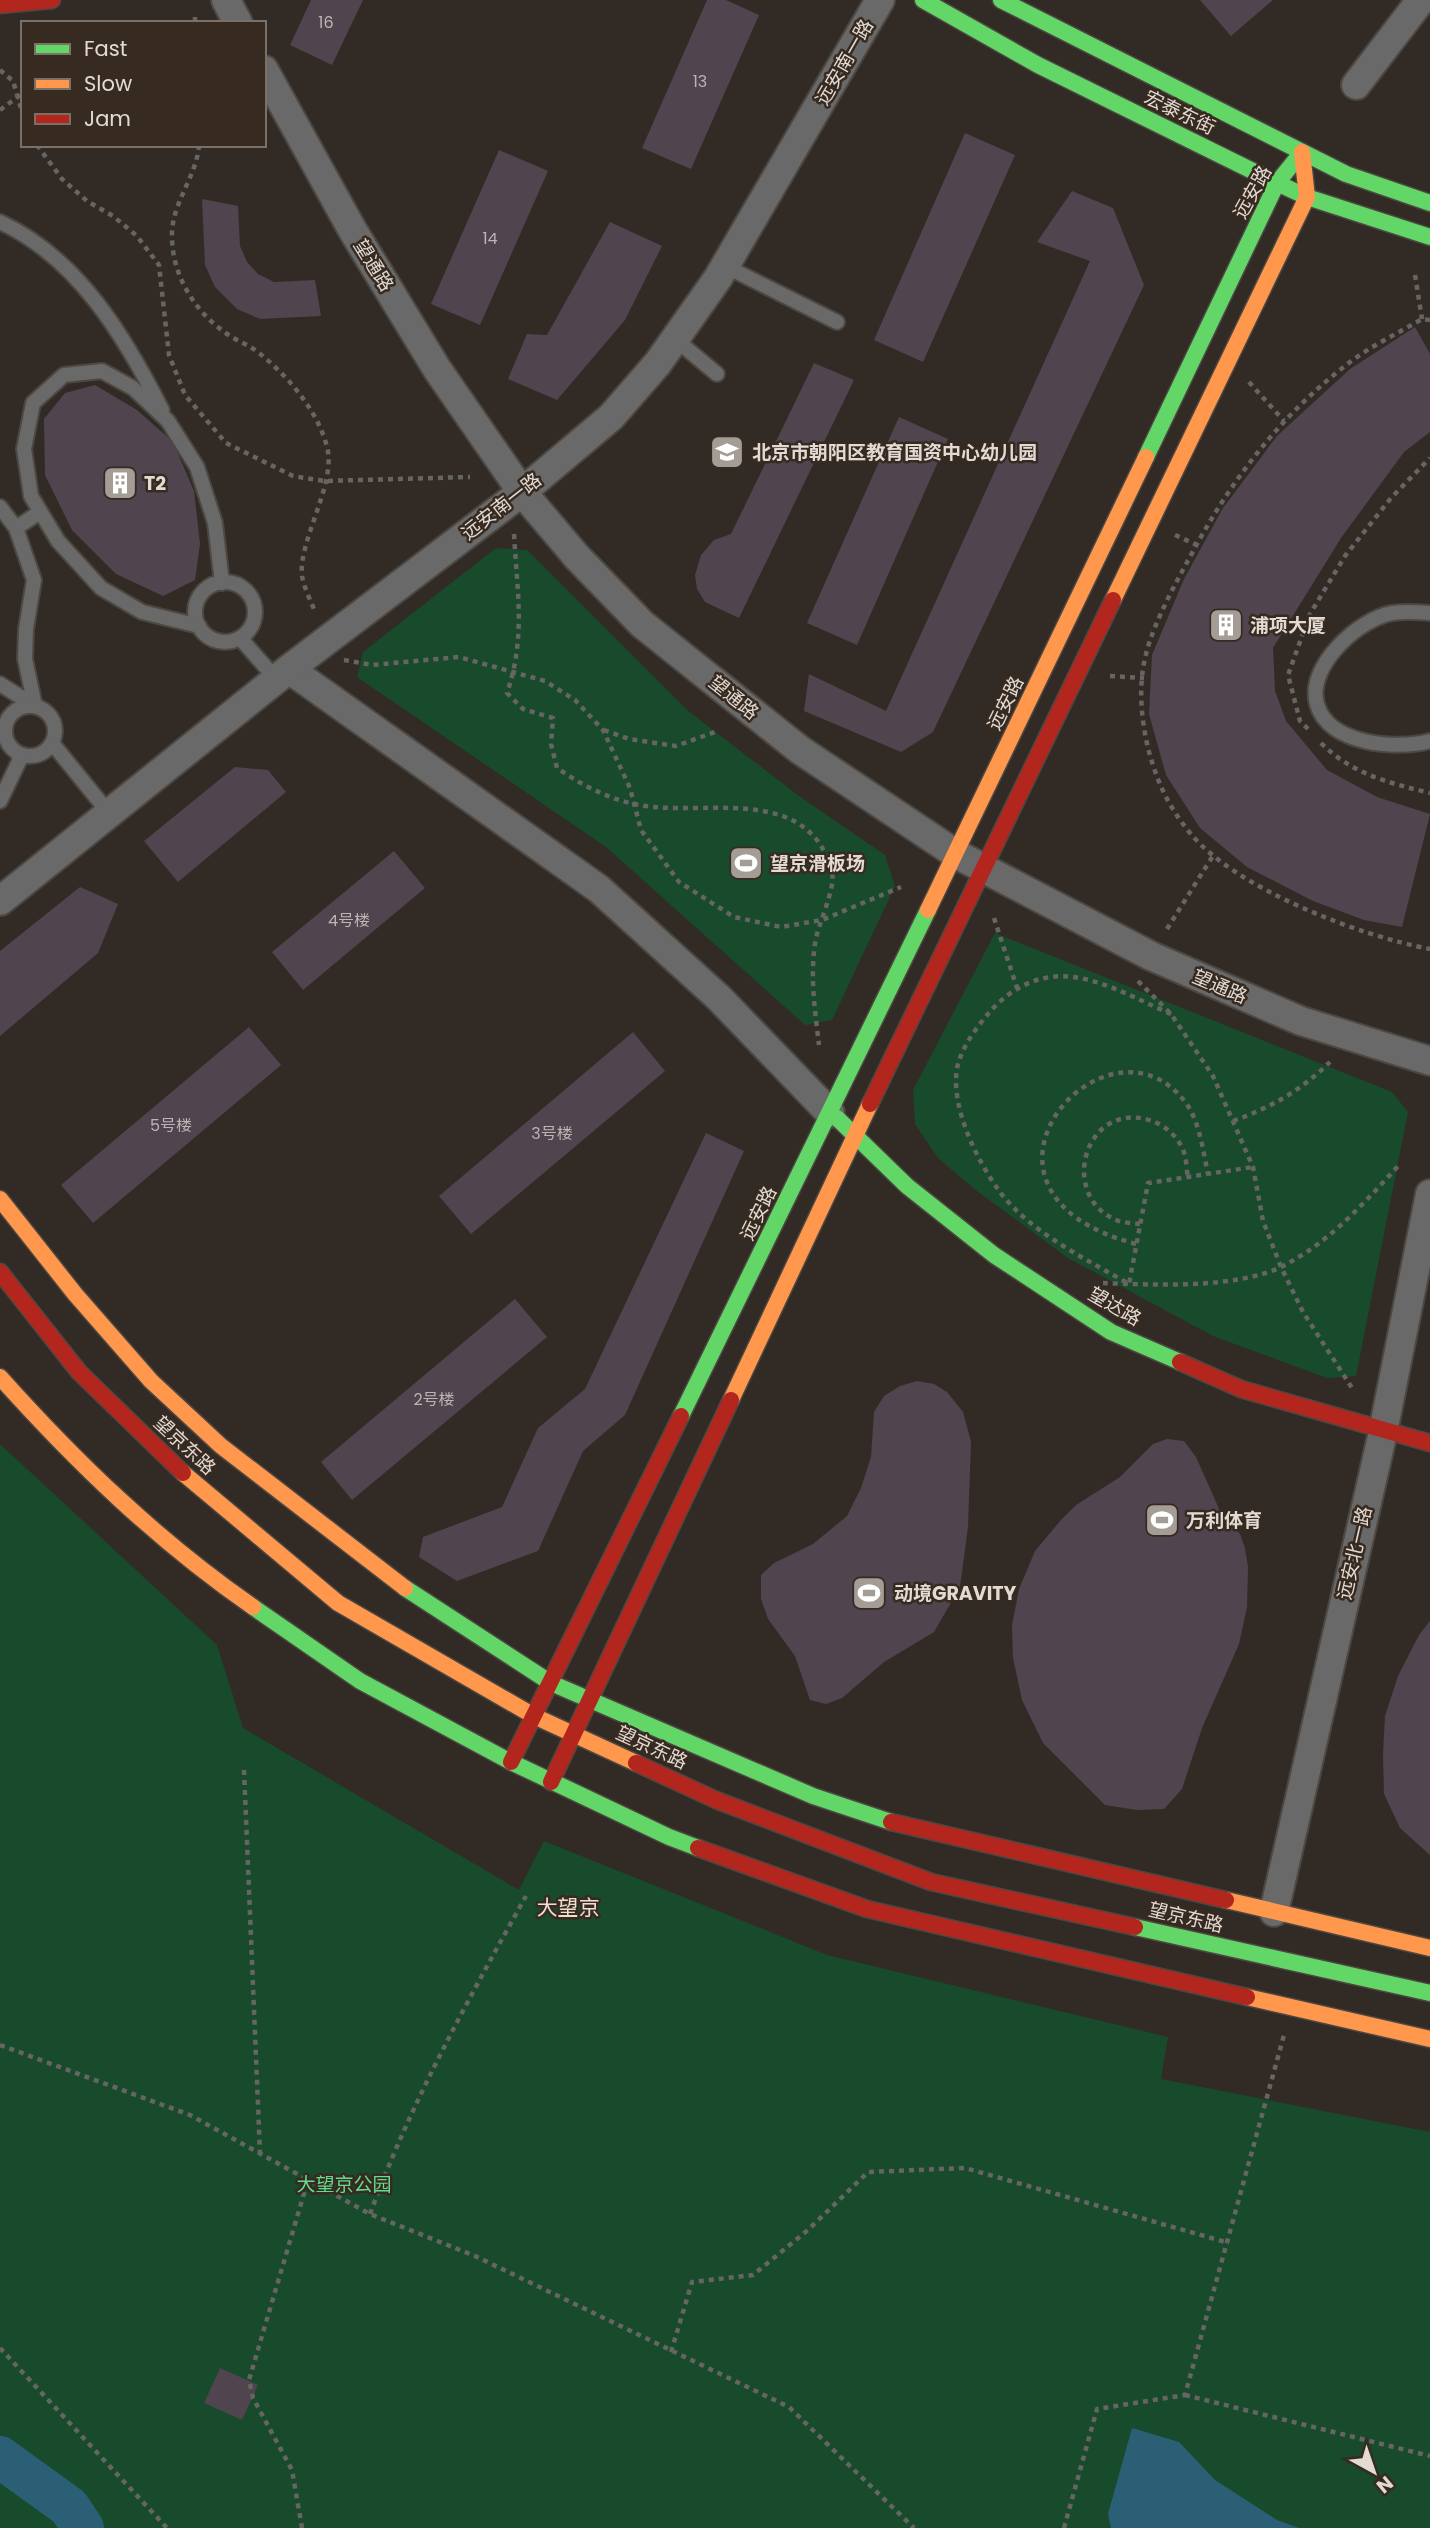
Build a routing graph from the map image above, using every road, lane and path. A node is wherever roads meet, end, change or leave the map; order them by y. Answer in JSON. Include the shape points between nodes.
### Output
{"nodes":[{"id":1,"x":52,"y":0,"type":"edge"},
{"id":2,"x":226,"y":0,"type":"edge"},
{"id":3,"x":880,"y":0,"type":"edge"},
{"id":4,"x":923,"y":0,"type":"edge"},
{"id":5,"x":1001,"y":0,"type":"edge"},
{"id":6,"x":1421,"y":0,"type":"edge"},
{"id":7,"x":0,"y":5,"type":"edge"},
{"id":8,"x":237,"y":21,"type":"edge"},
{"id":9,"x":0,"y":70,"type":"edge"},
{"id":10,"x":266,"y":74,"type":"edge"},
{"id":11,"x":1356,"y":85,"type":"dead end"},
{"id":12,"x":21,"y":95,"type":"edge"},
{"id":13,"x":0,"y":110,"type":"edge"},
{"id":14,"x":38,"y":147,"type":"edge"},
{"id":15,"x":200,"y":147,"type":"edge"},
{"id":16,"x":1302,"y":152,"type":"junction"},
{"id":17,"x":1277,"y":183,"type":"junction"},
{"id":18,"x":1307,"y":197,"type":"junction"},
{"id":19,"x":1430,"y":203,"type":"edge"},
{"id":20,"x":0,"y":222,"type":"edge"},
{"id":21,"x":1430,"y":237,"type":"edge"},
{"id":22,"x":725,"y":266,"type":"junction"},
{"id":23,"x":1415,"y":275,"type":"dead end"},
{"id":24,"x":1422,"y":319,"type":"junction"},
{"id":25,"x":1430,"y":320,"type":"edge"},
{"id":26,"x":837,"y":322,"type":"dead end"},
{"id":27,"x":675,"y":339,"type":"junction"},
{"id":28,"x":717,"y":374,"type":"dead end"},
{"id":29,"x":1244,"y":376,"type":"dead end"},
{"id":30,"x":167,"y":421,"type":"junction"},
{"id":31,"x":1284,"y":421,"type":"junction"},
{"id":32,"x":470,"y":477,"type":"dead end"},
{"id":33,"x":324,"y":481,"type":"junction"},
{"id":34,"x":522,"y":492,"type":"junction"},
{"id":35,"x":0,"y":508,"type":"edge"},
{"id":36,"x":40,"y":512,"type":"junction"},
{"id":37,"x":16,"y":528,"type":"junction"},
{"id":38,"x":1170,"y":533,"type":"dead end"},
{"id":39,"x":514,"y":534,"type":"dead end"},
{"id":40,"x":1197,"y":545,"type":"junction"},
{"id":41,"x":222,"y":583,"type":"junction"},
{"id":42,"x":315,"y":612,"type":"dead end"},
{"id":43,"x":1430,"y":612,"type":"edge"},
{"id":44,"x":199,"y":626,"type":"junction"},
{"id":45,"x":240,"y":638,"type":"junction"},
{"id":46,"x":344,"y":660,"type":"dead end"},
{"id":47,"x":515,"y":670,"type":"junction"},
{"id":48,"x":283,"y":674,"type":"junction"},
{"id":49,"x":1102,"y":676,"type":"dead end"},
{"id":50,"x":1144,"y":678,"type":"junction"},
{"id":51,"x":0,"y":684,"type":"edge"},
{"id":52,"x":35,"y":706,"type":"junction"},
{"id":53,"x":603,"y":730,"type":"junction"},
{"id":54,"x":715,"y":732,"type":"dead end"},
{"id":55,"x":1430,"y":741,"type":"edge"},
{"id":56,"x":52,"y":743,"type":"junction"},
{"id":57,"x":22,"y":755,"type":"junction"},
{"id":58,"x":0,"y":801,"type":"edge"},
{"id":59,"x":633,"y":801,"type":"junction"},
{"id":60,"x":109,"y":813,"type":"junction"},
{"id":61,"x":956,"y":853,"type":"junction"},
{"id":62,"x":1214,"y":854,"type":"junction"},
{"id":63,"x":984,"y":868,"type":"junction"},
{"id":64,"x":901,"y":887,"type":"dead end"},
{"id":65,"x":0,"y":901,"type":"edge"},
{"id":66,"x":992,"y":914,"type":"dead end"},
{"id":67,"x":822,"y":920,"type":"junction"},
{"id":68,"x":1167,"y":929,"type":"dead end"},
{"id":69,"x":1430,"y":949,"type":"edge"},
{"id":70,"x":1138,"y":981,"type":"dead end"},
{"id":71,"x":1017,"y":988,"type":"junction"},
{"id":72,"x":1171,"y":1014,"type":"junction"},
{"id":73,"x":819,"y":1045,"type":"dead end"},
{"id":74,"x":1430,"y":1061,"type":"edge"},
{"id":75,"x":1330,"y":1062,"type":"dead end"},
{"id":76,"x":830,"y":1113,"type":"junction"},
{"id":77,"x":1233,"y":1121,"type":"junction"},
{"id":78,"x":855,"y":1135,"type":"junction"},
{"id":79,"x":1399,"y":1165,"type":"dead end"},
{"id":80,"x":1253,"y":1167,"type":"junction"},
{"id":81,"x":1208,"y":1174,"type":"junction"},
{"id":82,"x":1188,"y":1177,"type":"junction"},
{"id":83,"x":1430,"y":1194,"type":"edge"},
{"id":84,"x":0,"y":1199,"type":"edge"},
{"id":85,"x":0,"y":1215,"type":"edge"},
{"id":86,"x":1140,"y":1224,"type":"junction"},
{"id":87,"x":11,"y":1239,"type":"dead end"},
{"id":88,"x":1136,"y":1244,"type":"junction"},
{"id":89,"x":1281,"y":1267,"type":"junction"},
{"id":90,"x":0,"y":1272,"type":"edge"},
{"id":91,"x":1103,"y":1283,"type":"dead end"},
{"id":92,"x":1129,"y":1284,"type":"junction"},
{"id":93,"x":33,"y":1288,"type":"dead end"},
{"id":94,"x":61,"y":1349,"type":"junction"},
{"id":95,"x":0,"y":1377,"type":"edge"},
{"id":96,"x":1352,"y":1388,"type":"dead end"},
{"id":97,"x":1383,"y":1432,"type":"junction"},
{"id":98,"x":1430,"y":1443,"type":"edge"},
{"id":99,"x":551,"y":1683,"type":"junction"},
{"id":100,"x":587,"y":1700,"type":"junction"},
{"id":101,"x":534,"y":1716,"type":"junction"},
{"id":102,"x":572,"y":1734,"type":"junction"},
{"id":103,"x":511,"y":1762,"type":"junction"},
{"id":104,"x":244,"y":1770,"type":"dead end"},
{"id":105,"x":551,"y":1782,"type":"junction"},
{"id":106,"x":1097,"y":1869,"type":"junction"},
{"id":107,"x":1059,"y":1882,"type":"dead end"},
{"id":108,"x":1033,"y":1890,"type":"dead end"},
{"id":109,"x":526,"y":1896,"type":"dead end"},
{"id":110,"x":1008,"y":1899,"type":"junction"},
{"id":111,"x":1274,"y":1912,"type":"junction"},
{"id":112,"x":1430,"y":1948,"type":"edge"},
{"id":113,"x":1430,"y":1993,"type":"edge"},
{"id":114,"x":1291,"y":2007,"type":"junction"},
{"id":115,"x":1430,"y":2039,"type":"edge"},
{"id":116,"x":0,"y":2045,"type":"edge"},
{"id":117,"x":260,"y":2153,"type":"junction"},
{"id":118,"x":307,"y":2179,"type":"junction"},
{"id":119,"x":370,"y":2214,"type":"junction"},
{"id":120,"x":1229,"y":2243,"type":"junction"},
{"id":121,"x":0,"y":2348,"type":"edge"},
{"id":122,"x":671,"y":2352,"type":"junction"},
{"id":123,"x":1185,"y":2395,"type":"junction"},
{"id":124,"x":1430,"y":2456,"type":"edge"},
{"id":125,"x":167,"y":2528,"type":"edge"},
{"id":126,"x":302,"y":2528,"type":"edge"},
{"id":127,"x":914,"y":2528,"type":"edge"},
{"id":128,"x":1064,"y":2528,"type":"edge"}],
"edges":[{"from":1,"to":7,"type":"street"},
{"from":2,"to":8,"type":"street"},
{"from":3,"to":22,"type":"street","name":"远安南一路"},
{"from":4,"to":17,"type":"street","name":"宏泰东街","via":[[1038,65]]},
{"from":5,"to":16,"type":"street","name":"宏泰东街"},
{"from":6,"to":11,"type":"street"},
{"from":9,"to":12,"type":"path"},
{"from":10,"to":34,"type":"street","name":"望通路","via":[[353,231],[438,369]]},
{"from":12,"to":13,"type":"path"},
{"from":14,"to":33,"type":"path","via":[[62,179],[137,236],[159,265],[169,355],[185,395],[205,422],[226,443],[265,463],[293,476]]},
{"from":15,"to":33,"type":"path","via":[[172,235],[178,276],[196,306],[286,377],[312,412],[328,449]]},
{"from":16,"to":17,"type":"street","name":"远安路"},
{"from":16,"to":18,"type":"street","name":"远安路"},
{"from":16,"to":19,"type":"street","name":"宏泰东街","via":[[1346,174]]},
{"from":17,"to":18,"type":"street","name":"宏泰东街"},
{"from":17,"to":61,"type":"street","name":"远安路"},
{"from":18,"to":21,"type":"street","name":"宏泰东街"},
{"from":18,"to":63,"type":"street"},
{"from":20,"to":30,"type":"lane","via":[[50,252],[89,294],[131,350]]},
{"from":22,"to":26,"type":"lane"},
{"from":22,"to":27,"type":"street","name":"远安南一路"},
{"from":23,"to":24,"type":"path"},
{"from":24,"to":25,"type":"path"},
{"from":24,"to":31,"type":"path","via":[[1346,365]]},
{"from":27,"to":28,"type":"lane"},
{"from":27,"to":34,"type":"street","name":"远安南一路","via":[[611,417]]},
{"from":29,"to":31,"type":"path"},
{"from":30,"to":36,"type":"lane","via":[[133,388],[102,371],[64,375],[33,403],[24,449],[31,496]]},
{"from":30,"to":41,"type":"lane","via":[[197,467],[215,523]]},
{"from":31,"to":40,"type":"path","via":[[1217,507]]},
{"from":32,"to":33,"type":"path"},
{"from":33,"to":42,"type":"path","via":[[302,576]]},
{"from":34,"to":48,"type":"street","name":"远安南一路"},
{"from":34,"to":61,"type":"street","name":"望通路","via":[[642,624],[800,750]]},
{"from":35,"to":37,"type":"lane"},
{"from":36,"to":37,"type":"lane"},
{"from":36,"to":44,"type":"lane","via":[[58,541],[101,588],[142,612]]},
{"from":37,"to":52,"type":"lane","via":[[34,580],[25,659]]},
{"from":38,"to":40,"type":"path"},
{"from":39,"to":47,"type":"path","via":[[521,624]]},
{"from":40,"to":50,"type":"path","via":[[1146,654]]},
{"from":41,"to":44,"type":"lane","via":[[198,599]]},
{"from":41,"to":45,"type":"lane","via":[[242,588],[254,604],[252,624]]},
{"from":43,"to":55,"type":"lane","via":[[1392,613],[1362,625],[1338,646],[1318,675],[1316,704],[1331,726],[1355,738],[1390,745]]},
{"from":44,"to":45,"type":"lane","via":[[212,639],[231,642]]},
{"from":45,"to":48,"type":"lane"},
{"from":46,"to":47,"type":"path","via":[[372,665],[459,657]]},
{"from":47,"to":53,"type":"path","via":[[575,700]]},
{"from":47,"to":59,"type":"path","via":[[507,693],[523,709],[553,718],[551,744],[557,768],[607,797]]},
{"from":48,"to":60,"type":"street","name":"远安南一路"},
{"from":48,"to":76,"type":"street","via":[[599,889],[719,998]]},
{"from":49,"to":50,"type":"path"},
{"from":50,"to":62,"type":"path","via":[[1140,717],[1158,786],[1191,835]]},
{"from":51,"to":52,"type":"lane"},
{"from":52,"to":56,"type":"lane","via":[[52,720]]},
{"from":52,"to":57,"type":"lane","via":[[13,712],[5,727],[8,744]]},
{"from":53,"to":54,"type":"path","via":[[676,746]]},
{"from":53,"to":59,"type":"path"},
{"from":56,"to":57,"type":"lane","via":[[39,754]]},
{"from":56,"to":60,"type":"lane"},
{"from":57,"to":58,"type":"lane"},
{"from":59,"to":67,"type":"path","via":[[640,830],[679,882],[734,916],[781,927]]},
{"from":59,"to":67,"type":"path","via":[[650,807],[770,810],[798,824],[820,846],[832,874]]},
{"from":60,"to":65,"type":"street","name":"远安南一路"},
{"from":61,"to":63,"type":"street","name":"望通路"},
{"from":61,"to":76,"type":"street","name":"远安路"},
{"from":62,"to":68,"type":"path"},
{"from":62,"to":69,"type":"path","via":[[1239,875],[1312,911],[1385,941]]},
{"from":63,"to":74,"type":"street","name":"望通路","via":[[1151,956],[1301,1021]]},
{"from":63,"to":78,"type":"street"},
{"from":64,"to":67,"type":"path"},
{"from":66,"to":71,"type":"path"},
{"from":67,"to":73,"type":"path","via":[[811,982]]},
{"from":70,"to":72,"type":"path"},
{"from":71,"to":72,"type":"path","via":[[1046,977],[1082,978]]},
{"from":71,"to":92,"type":"path","via":[[975,1028],[958,1065],[959,1109],[977,1157],[1001,1194],[1036,1226]]},
{"from":72,"to":77,"type":"path","via":[[1213,1076]]},
{"from":75,"to":77,"type":"path","via":[[1273,1107]]},
{"from":76,"to":78,"type":"street","name":"望达路"},
{"from":76,"to":99,"type":"street","name":"远安路"},
{"from":77,"to":80,"type":"path"},
{"from":78,"to":97,"type":"street","name":"望达路","via":[[907,1186],[994,1255],[1111,1332],[1241,1390]]},
{"from":78,"to":100,"type":"street"},
{"from":79,"to":89,"type":"path","via":[[1342,1225]]},
{"from":80,"to":81,"type":"path"},
{"from":80,"to":89,"type":"path","via":[[1263,1221]]},
{"from":81,"to":82,"type":"path"},
{"from":81,"to":88,"type":"path","via":[[1199,1130],[1187,1104],[1168,1084],[1147,1073],[1112,1074],[1084,1084],[1062,1106],[1043,1136],[1041,1164],[1050,1191],[1067,1212],[1090,1227]]},
{"from":82,"to":86,"type":"path","via":[[1148,1183]]},
{"from":82,"to":86,"type":"path","via":[[1184,1150],[1151,1119],[1128,1117],[1103,1127],[1087,1148],[1083,1172],[1087,1192],[1099,1209],[1115,1220]]},
{"from":83,"to":97,"type":"street","name":"远安北一路"},
{"from":84,"to":99,"type":"street","via":[[151,1381],[221,1446],[386,1576]]},
{"from":85,"to":87,"type":"street"},
{"from":86,"to":88,"type":"path"},
{"from":88,"to":92,"type":"path"},
{"from":89,"to":92,"type":"path","via":[[1244,1277]]},
{"from":89,"to":96,"type":"path","via":[[1303,1312]]},
{"from":90,"to":94,"type":"street","name":"望京东路"},
{"from":91,"to":92,"type":"path"},
{"from":93,"to":94,"type":"street"},
{"from":94,"to":101,"type":"street","name":"望京东路","via":[[168,1460],[338,1603]]},
{"from":95,"to":103,"type":"street","via":[[70,1455],[194,1566],[360,1681]]},
{"from":97,"to":98,"type":"street","name":"望达路"},
{"from":97,"to":111,"type":"street","name":"远安北一路"},
{"from":99,"to":100,"type":"street"},
{"from":99,"to":101,"type":"street","name":"远安路"},
{"from":100,"to":102,"type":"street"},
{"from":100,"to":106,"type":"street","via":[[813,1796],[908,1828]]},
{"from":101,"to":102,"type":"street","name":"望京东路"},
{"from":101,"to":103,"type":"street","name":"远安路"},
{"from":102,"to":105,"type":"street"},
{"from":102,"to":110,"type":"street","name":"望京东路","via":[[716,1800],[918,1877]]},
{"from":103,"to":105,"type":"street"},
{"from":104,"to":117,"type":"path"},
{"from":105,"to":114,"type":"street","via":[[669,1837],[867,1909]]},
{"from":106,"to":107,"type":"street"},
{"from":106,"to":111,"type":"street"},
{"from":108,"to":110,"type":"street"},
{"from":109,"to":119,"type":"path","via":[[447,2038],[397,2142]]},
{"from":110,"to":113,"type":"street","name":"望京东路"},
{"from":111,"to":112,"type":"street"},
{"from":114,"to":115,"type":"street"},
{"from":114,"to":120,"type":"path"},
{"from":116,"to":117,"type":"path","via":[[190,2115]]},
{"from":117,"to":118,"type":"path"},
{"from":118,"to":119,"type":"path"},
{"from":118,"to":126,"type":"path","via":[[248,2381],[292,2470]]},
{"from":119,"to":122,"type":"path","via":[[475,2256]]},
{"from":120,"to":122,"type":"path","via":[[965,2168],[868,2172],[808,2231],[753,2275],[691,2281]]},
{"from":120,"to":123,"type":"path"},
{"from":121,"to":125,"type":"path"},
{"from":122,"to":127,"type":"path","via":[[789,2407]]},
{"from":123,"to":124,"type":"path"},
{"from":123,"to":128,"type":"path","via":[[1097,2409]]}]}
